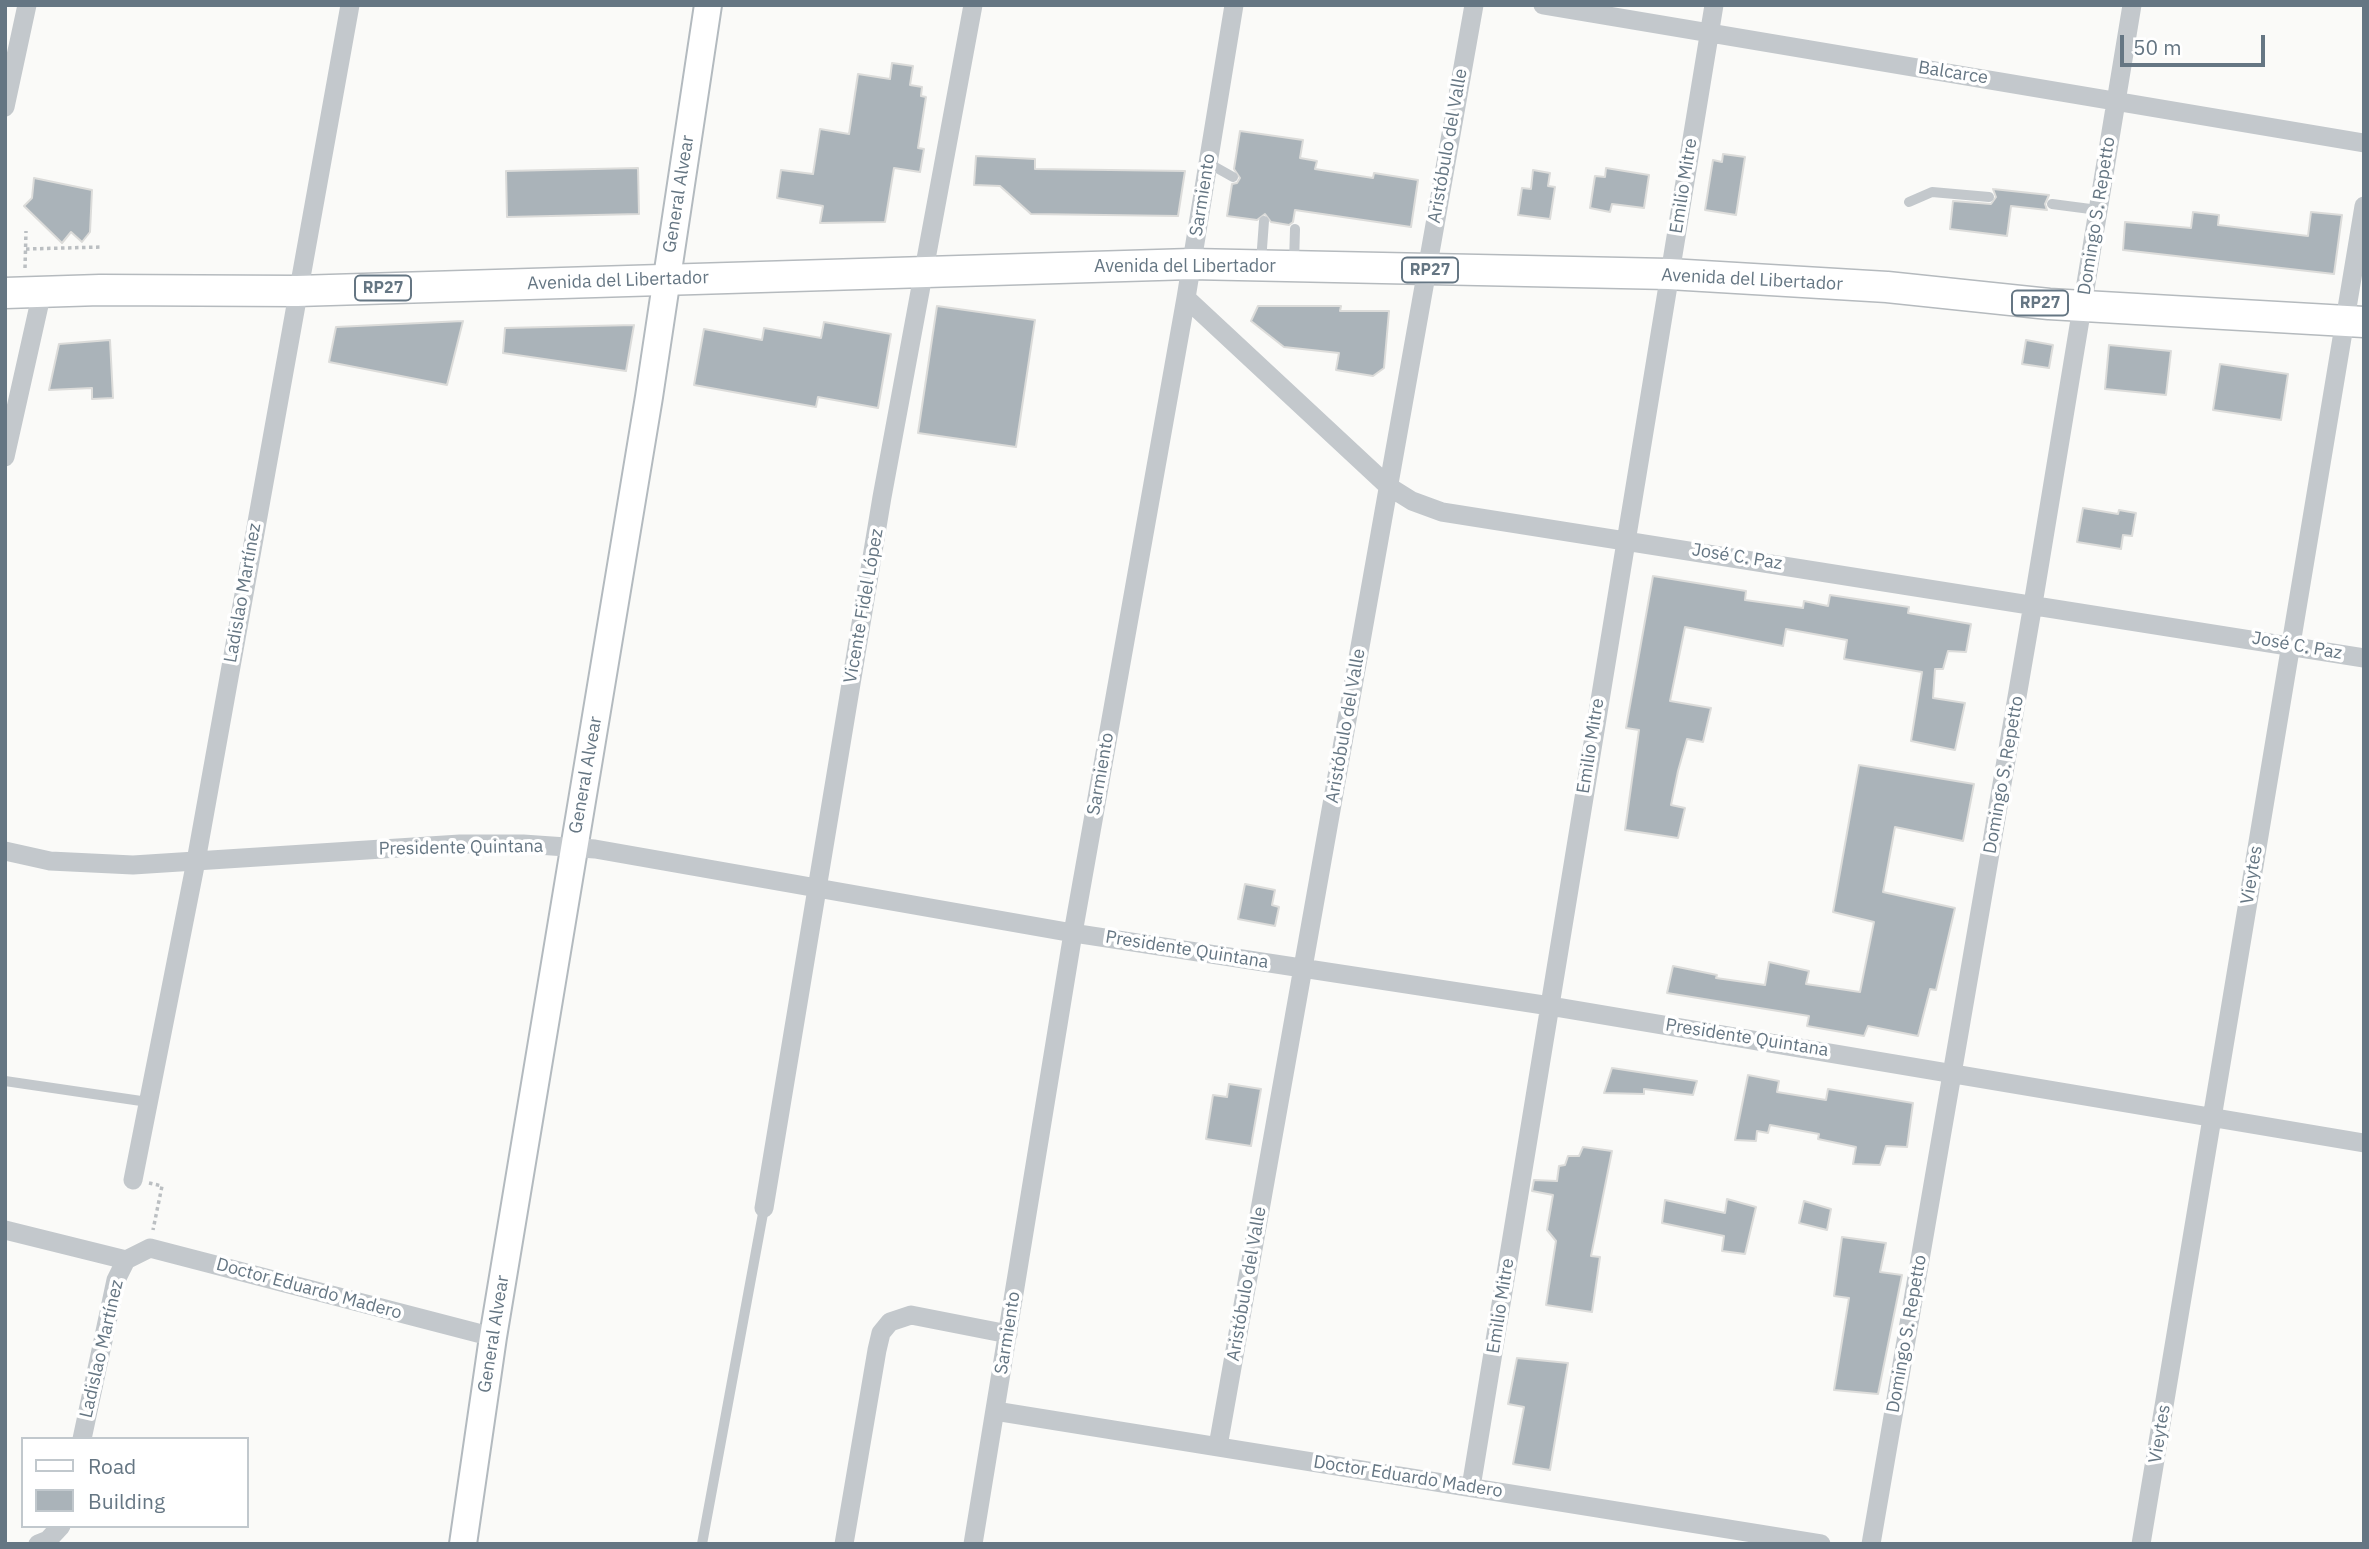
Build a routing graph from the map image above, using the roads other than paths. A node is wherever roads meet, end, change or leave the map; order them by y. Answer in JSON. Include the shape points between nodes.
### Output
{"nodes":[{"id":1,"x":27,"y":5,"type":"edge"},
{"id":2,"x":350,"y":5,"type":"edge"},
{"id":3,"x":708,"y":5,"type":"edge"},
{"id":4,"x":973,"y":5,"type":"edge"},
{"id":5,"x":1234,"y":5,"type":"edge"},
{"id":6,"x":1474,"y":5,"type":"edge"},
{"id":7,"x":1543,"y":5,"type":"edge"},
{"id":8,"x":1714,"y":5,"type":"edge"},
{"id":9,"x":2132,"y":5,"type":"edge"},
{"id":10,"x":1709,"y":34,"type":"junction"},
{"id":11,"x":2116,"y":99,"type":"junction"},
{"id":12,"x":5,"y":107,"type":"edge"},
{"id":13,"x":2364,"y":143,"type":"edge"},
{"id":14,"x":1208,"y":163,"type":"junction"},
{"id":15,"x":1233,"y":177,"type":"dead end"},
{"id":16,"x":1989,"y":197,"type":"dead end"},
{"id":17,"x":1909,"y":202,"type":"dead end"},
{"id":18,"x":2052,"y":204,"type":"dead end"},
{"id":19,"x":2364,"y":206,"type":"edge"},
{"id":20,"x":2098,"y":210,"type":"junction"},
{"id":21,"x":1264,"y":221,"type":"dead end"},
{"id":22,"x":1295,"y":229,"type":"dead end"},
{"id":23,"x":1191,"y":264,"type":"junction"},
{"id":24,"x":1260,"y":266,"type":"junction"},
{"id":25,"x":1293,"y":267,"type":"junction"},
{"id":26,"x":1425,"y":270,"type":"junction"},
{"id":27,"x":926,"y":271,"type":"junction"},
{"id":28,"x":1669,"y":274,"type":"junction"},
{"id":29,"x":666,"y":281,"type":"junction"},
{"id":30,"x":297,"y":291,"type":"junction"},
{"id":31,"x":42,"y":292,"type":"junction"},
{"id":32,"x":5,"y":293,"type":"edge"},
{"id":33,"x":1186,"y":298,"type":"junction"},
{"id":34,"x":2082,"y":305,"type":"junction"},
{"id":35,"x":2354,"y":321,"type":"edge"},
{"id":36,"x":5,"y":457,"type":"edge"},
{"id":37,"x":1388,"y":486,"type":"junction"},
{"id":38,"x":1624,"y":539,"type":"junction"},
{"id":39,"x":2033,"y":604,"type":"junction"},
{"id":40,"x":2290,"y":645,"type":"junction"},
{"id":41,"x":2364,"y":658,"type":"edge"},
{"id":42,"x":573,"y":847,"type":"junction"},
{"id":43,"x":5,"y":851,"type":"edge"},
{"id":44,"x":196,"y":861,"type":"junction"},
{"id":45,"x":817,"y":888,"type":"junction"},
{"id":46,"x":1073,"y":933,"type":"junction"},
{"id":47,"x":1303,"y":967,"type":"junction"},
{"id":48,"x":1550,"y":1006,"type":"junction"},
{"id":49,"x":1952,"y":1072,"type":"junction"},
{"id":50,"x":5,"y":1082,"type":"edge"},
{"id":51,"x":148,"y":1102,"type":"junction"},
{"id":52,"x":2212,"y":1116,"type":"junction"},
{"id":53,"x":2364,"y":1143,"type":"edge"},
{"id":54,"x":134,"y":1181,"type":"road end"},
{"id":55,"x":764,"y":1208,"type":"joint"},
{"id":56,"x":5,"y":1230,"type":"edge"},
{"id":57,"x":126,"y":1260,"type":"junction"},
{"id":58,"x":1008,"y":1334,"type":"junction"},
{"id":59,"x":494,"y":1337,"type":"junction"},
{"id":60,"x":995,"y":1411,"type":"junction"},
{"id":61,"x":82,"y":1437,"type":"edge"},
{"id":62,"x":1218,"y":1446,"type":"junction"},
{"id":63,"x":1471,"y":1487,"type":"junction"},
{"id":64,"x":59,"y":1528,"type":"edge"},
{"id":65,"x":38,"y":1544,"type":"edge"},
{"id":66,"x":463,"y":1544,"type":"edge"},
{"id":67,"x":702,"y":1544,"type":"edge"},
{"id":68,"x":844,"y":1544,"type":"edge"},
{"id":69,"x":973,"y":1544,"type":"edge"},
{"id":70,"x":1821,"y":1544,"type":"edge"},
{"id":71,"x":1871,"y":1544,"type":"edge"},
{"id":72,"x":2141,"y":1544,"type":"edge"}],
"edges":[{"from":1,"to":12,"type":"street"},
{"from":2,"to":30,"type":"street","name":"Ladislao Martínez"},
{"from":3,"to":29,"type":"street","name":"General Alvear"},
{"from":4,"to":27,"type":"street","name":"Vicente Fidel López"},
{"from":5,"to":14,"type":"street","name":"Sarmiento"},
{"from":6,"to":26,"type":"street","name":"Aristóbulo del Valle"},
{"from":7,"to":10,"type":"street","name":"Balcarce"},
{"from":8,"to":10,"type":"street","name":"Emilio Mitre"},
{"from":9,"to":11,"type":"street","name":"Domingo S. Repetto"},
{"from":10,"to":11,"type":"street","name":"Balcarce"},
{"from":10,"to":28,"type":"street","name":"Emilio Mitre"},
{"from":11,"to":13,"type":"street","name":"Balcarce"},
{"from":11,"to":20,"type":"street","name":"Domingo S. Repetto"},
{"from":14,"to":15,"type":"lane"},
{"from":14,"to":23,"type":"street","name":"Sarmiento"},
{"from":16,"to":17,"type":"lane","via":[[1933,192]]},
{"from":18,"to":20,"type":"lane"},
{"from":19,"to":35,"type":"street","name":"Vieytes"},
{"from":20,"to":34,"type":"street","name":"Domingo S. Repetto"},
{"from":21,"to":24,"type":"lane"},
{"from":22,"to":25,"type":"lane"},
{"from":23,"to":24,"type":"main road","name":"Avenida del Libertador","number":"RP27"},
{"from":23,"to":27,"type":"main road","name":"Avenida del Libertador","number":"RP27"},
{"from":23,"to":33,"type":"street","name":"Sarmiento"},
{"from":24,"to":25,"type":"main road","name":"Avenida del Libertador","number":"RP27"},
{"from":25,"to":26,"type":"main road","name":"Avenida del Libertador","number":"RP27"},
{"from":26,"to":28,"type":"main road","name":"Avenida del Libertador","number":"RP27"},
{"from":26,"to":37,"type":"street","name":"Aristóbulo del Valle"},
{"from":27,"to":29,"type":"main road","name":"Avenida del Libertador","number":"RP27"},
{"from":27,"to":45,"type":"street","name":"Vicente Fidel López","via":[[882,497]]},
{"from":28,"to":34,"type":"main road","name":"Avenida del Libertador","number":"RP27"},
{"from":28,"to":38,"type":"street","name":"Emilio Mitre"},
{"from":29,"to":30,"type":"main road","name":"Avenida del Libertador","number":"RP27"},
{"from":29,"to":42,"type":"street","name":"General Alvear"},
{"from":30,"to":31,"type":"main road","name":"Avenida del Libertador","number":"RP27"},
{"from":30,"to":44,"type":"street","name":"Ladislao Martínez"},
{"from":31,"to":32,"type":"main road","name":"Avenida del Libertador","number":"RP27"},
{"from":31,"to":36,"type":"street"},
{"from":33,"to":37,"type":"street","name":"José C. Paz"},
{"from":33,"to":46,"type":"street","name":"Sarmiento"},
{"from":34,"to":35,"type":"main road","name":"Avenida del Libertador","number":"RP27"},
{"from":34,"to":39,"type":"street","name":"Domingo S. Repetto"},
{"from":35,"to":40,"type":"street","name":"Vieytes"},
{"from":37,"to":38,"type":"street","name":"José C. Paz","via":[[1442,512]]},
{"from":37,"to":47,"type":"street","name":"Aristóbulo del Valle"},
{"from":38,"to":39,"type":"street","name":"José C. Paz"},
{"from":38,"to":48,"type":"street","name":"Emilio Mitre"},
{"from":39,"to":40,"type":"street","name":"José C. Paz"},
{"from":39,"to":49,"type":"street","name":"Domingo S. Repetto"},
{"from":40,"to":41,"type":"street","name":"José C. Paz"},
{"from":40,"to":52,"type":"street","name":"Vieytes"},
{"from":42,"to":44,"type":"street","name":"Presidente Quintana","via":[[460,845]]},
{"from":42,"to":45,"type":"street","name":"Presidente Quintana"},
{"from":42,"to":59,"type":"street","name":"General Alvear"},
{"from":43,"to":44,"type":"street","name":"Presidente Quintana","via":[[50,861],[133,865]]},
{"from":44,"to":51,"type":"street","name":"Ladislao Martínez"},
{"from":45,"to":46,"type":"street","name":"Presidente Quintana"},
{"from":45,"to":55,"type":"street","name":"Vicente Fidel López"},
{"from":46,"to":47,"type":"street","name":"Presidente Quintana"},
{"from":46,"to":58,"type":"street","name":"Sarmiento"},
{"from":47,"to":48,"type":"street","name":"Presidente Quintana"},
{"from":47,"to":62,"type":"street","name":"Aristóbulo del Valle"},
{"from":48,"to":49,"type":"street","name":"Presidente Quintana"},
{"from":48,"to":63,"type":"street","name":"Emilio Mitre"},
{"from":49,"to":52,"type":"street","name":"Presidente Quintana"},
{"from":49,"to":71,"type":"street","name":"Domingo S. Repetto"},
{"from":50,"to":51,"type":"lane"},
{"from":51,"to":54,"type":"street","name":"Ladislao Martínez"},
{"from":52,"to":53,"type":"street","name":"Presidente Quintana"},
{"from":52,"to":72,"type":"street","name":"Vieytes"},
{"from":55,"to":67,"type":"lane"},
{"from":56,"to":57,"type":"street"},
{"from":57,"to":59,"type":"street","name":"Doctor Eduardo Madero","via":[[149,1248]]},
{"from":57,"to":61,"type":"street","name":"Ladislao Martínez","via":[[116,1280]]},
{"from":58,"to":60,"type":"street","name":"Sarmiento"},
{"from":58,"to":68,"type":"street","via":[[911,1315],[890,1322],[881,1333]]},
{"from":59,"to":66,"type":"street","name":"General Alvear"},
{"from":60,"to":62,"type":"street","name":"Doctor Eduardo Madero"},
{"from":60,"to":69,"type":"street","name":"Sarmiento"},
{"from":62,"to":63,"type":"street","name":"Doctor Eduardo Madero"},
{"from":63,"to":70,"type":"street","name":"Doctor Eduardo Madero"},
{"from":64,"to":65,"type":"street"}]}
